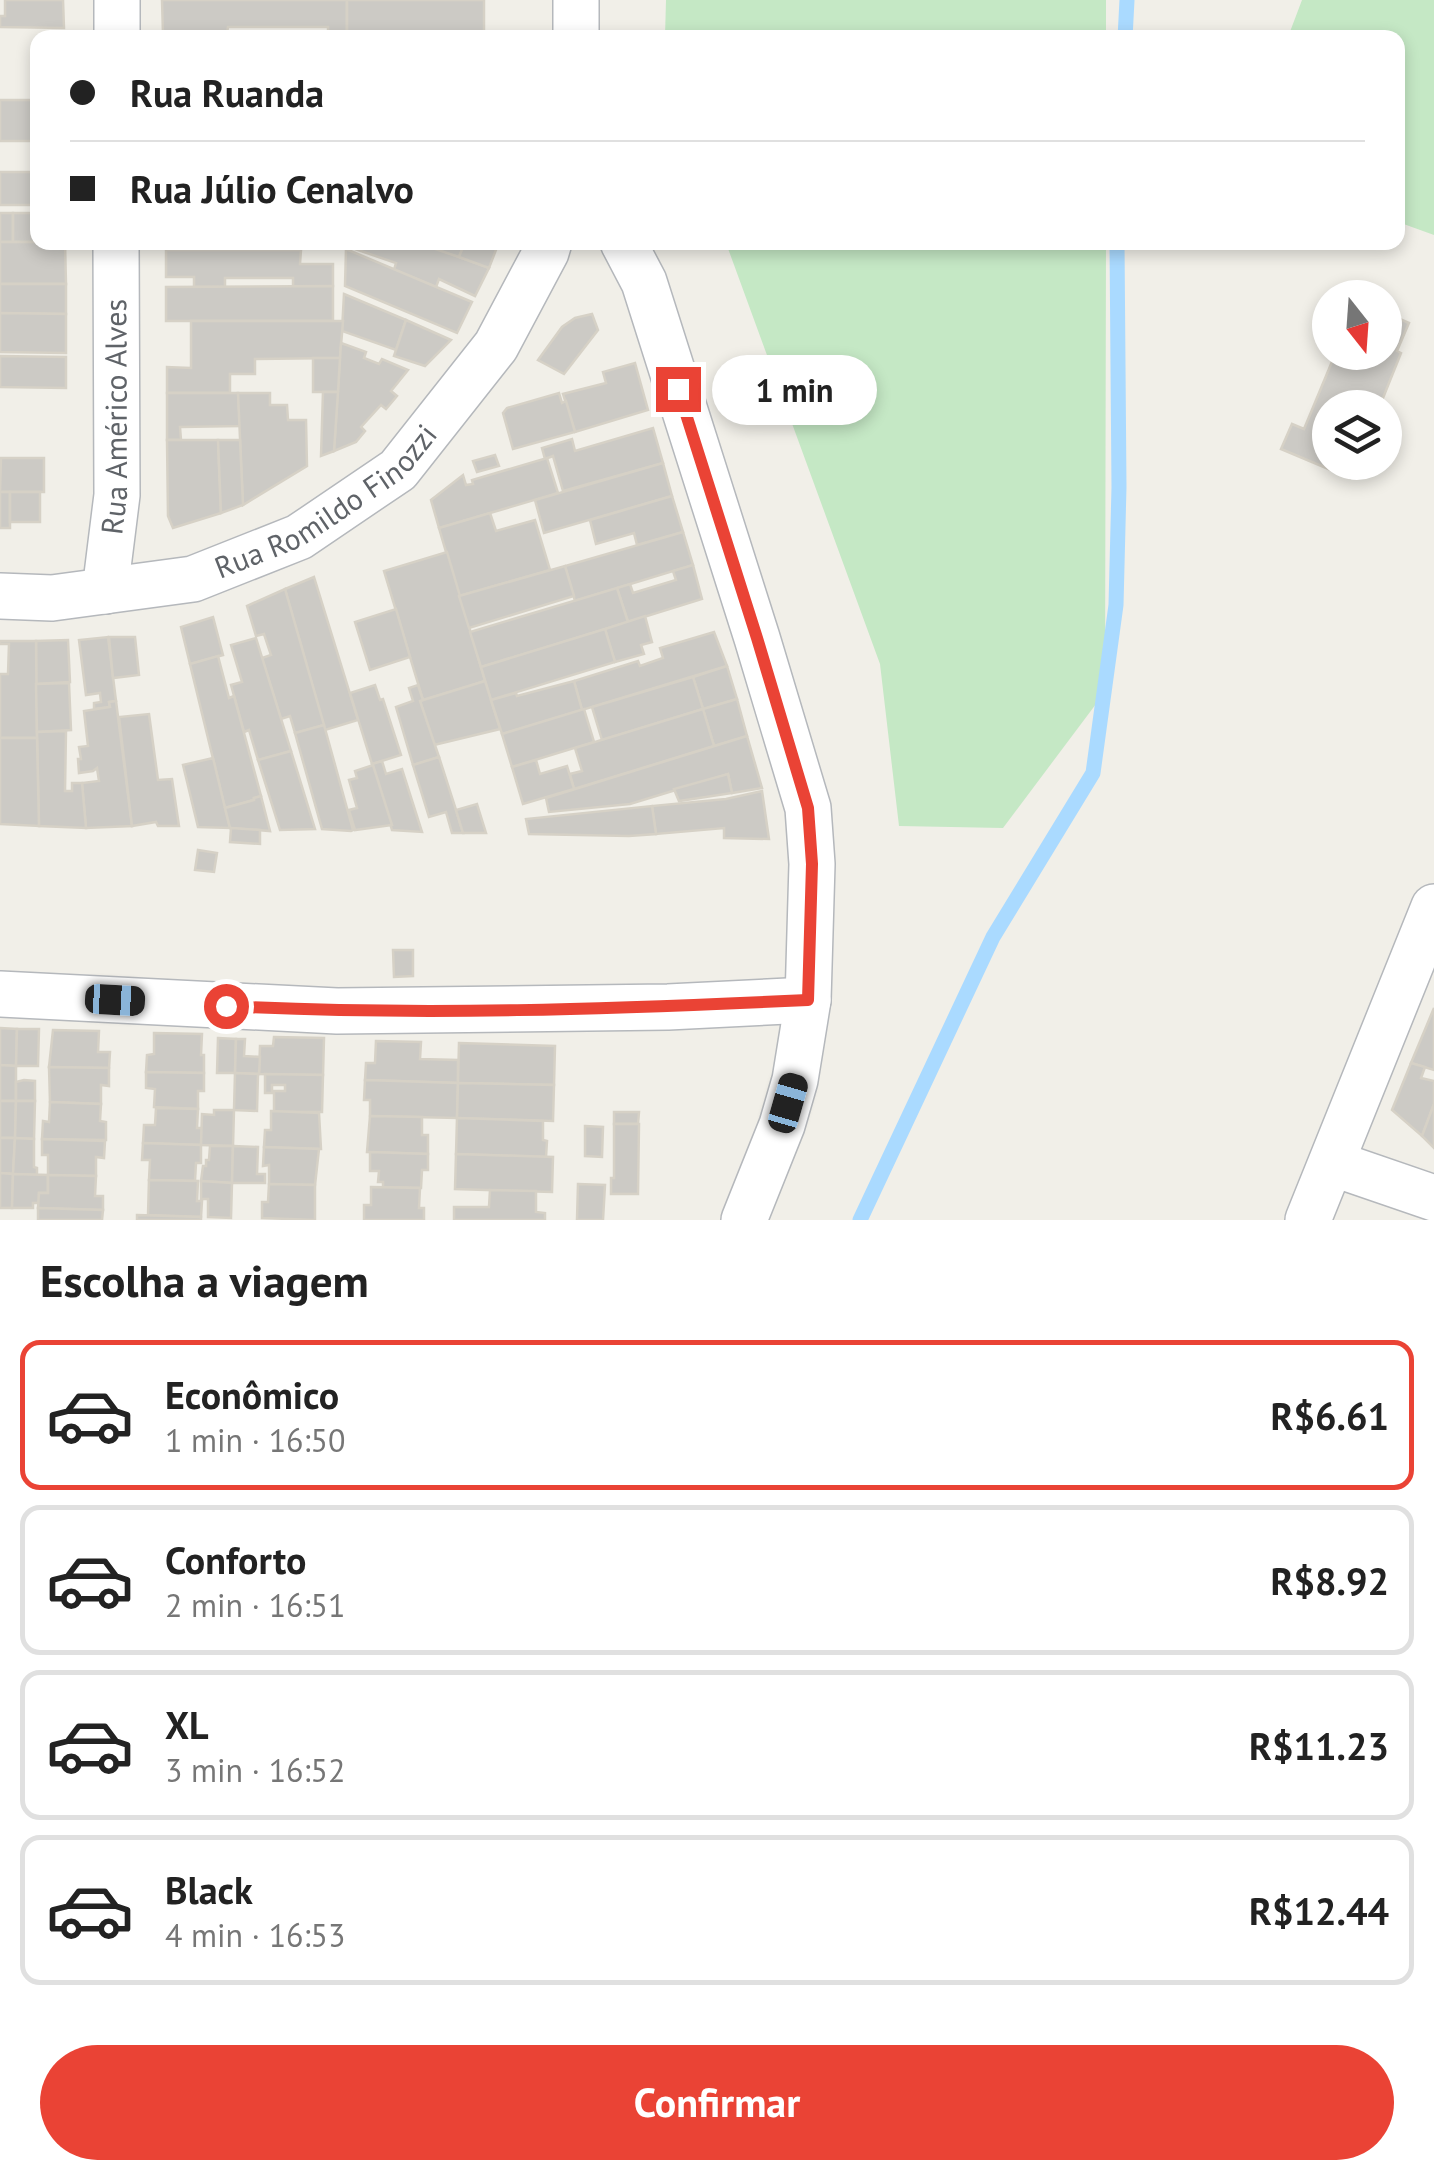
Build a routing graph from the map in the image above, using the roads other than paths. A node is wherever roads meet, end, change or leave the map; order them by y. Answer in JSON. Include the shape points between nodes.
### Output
{"nodes":[{"id":1,"x":117,"y":0,"type":"edge"},
{"id":2,"x":576,"y":0,"type":"edge"},
{"id":3,"x":117,"y":30,"type":"edge"},
{"id":4,"x":576,"y":30,"type":"edge"},
{"id":5,"x":116,"y":250,"type":"edge"},
{"id":6,"x":547,"y":250,"type":"edge"},
{"id":7,"x":627,"y":250,"type":"edge"},
{"id":8,"x":105,"y":591,"type":"junction"},
{"id":9,"x":0,"y":596,"type":"edge"},
{"id":10,"x":1434,"y":908,"type":"edge"},
{"id":11,"x":0,"y":994,"type":"edge"},
{"id":12,"x":808,"y":1000,"type":"junction"},
{"id":13,"x":1332,"y":1163,"type":"junction"},
{"id":14,"x":1434,"y":1198,"type":"edge"},
{"id":15,"x":744,"y":1220,"type":"edge"},
{"id":16,"x":1308,"y":1220,"type":"edge"}],
"edges":[{"from":1,"to":3,"type":"street"},
{"from":2,"to":4,"type":"street"},
{"from":5,"to":8,"type":"street","name":"Rua Américo Alves","via":[[118,495]]},
{"from":6,"to":8,"type":"street","name":"Rua Romildo Finozzi","via":[[496,346],[398,470],[299,537],[193,579]]},
{"from":7,"to":12,"type":"street","via":[[644,282],[808,808]]},
{"from":8,"to":9,"type":"street","name":"Rua Romildo Finozzi"},
{"from":10,"to":13,"type":"street"},
{"from":11,"to":12,"type":"street","via":[[338,1011]]},
{"from":12,"to":15,"type":"street","via":[[782,1125]]},
{"from":13,"to":14,"type":"street"},
{"from":13,"to":16,"type":"street"}]}
